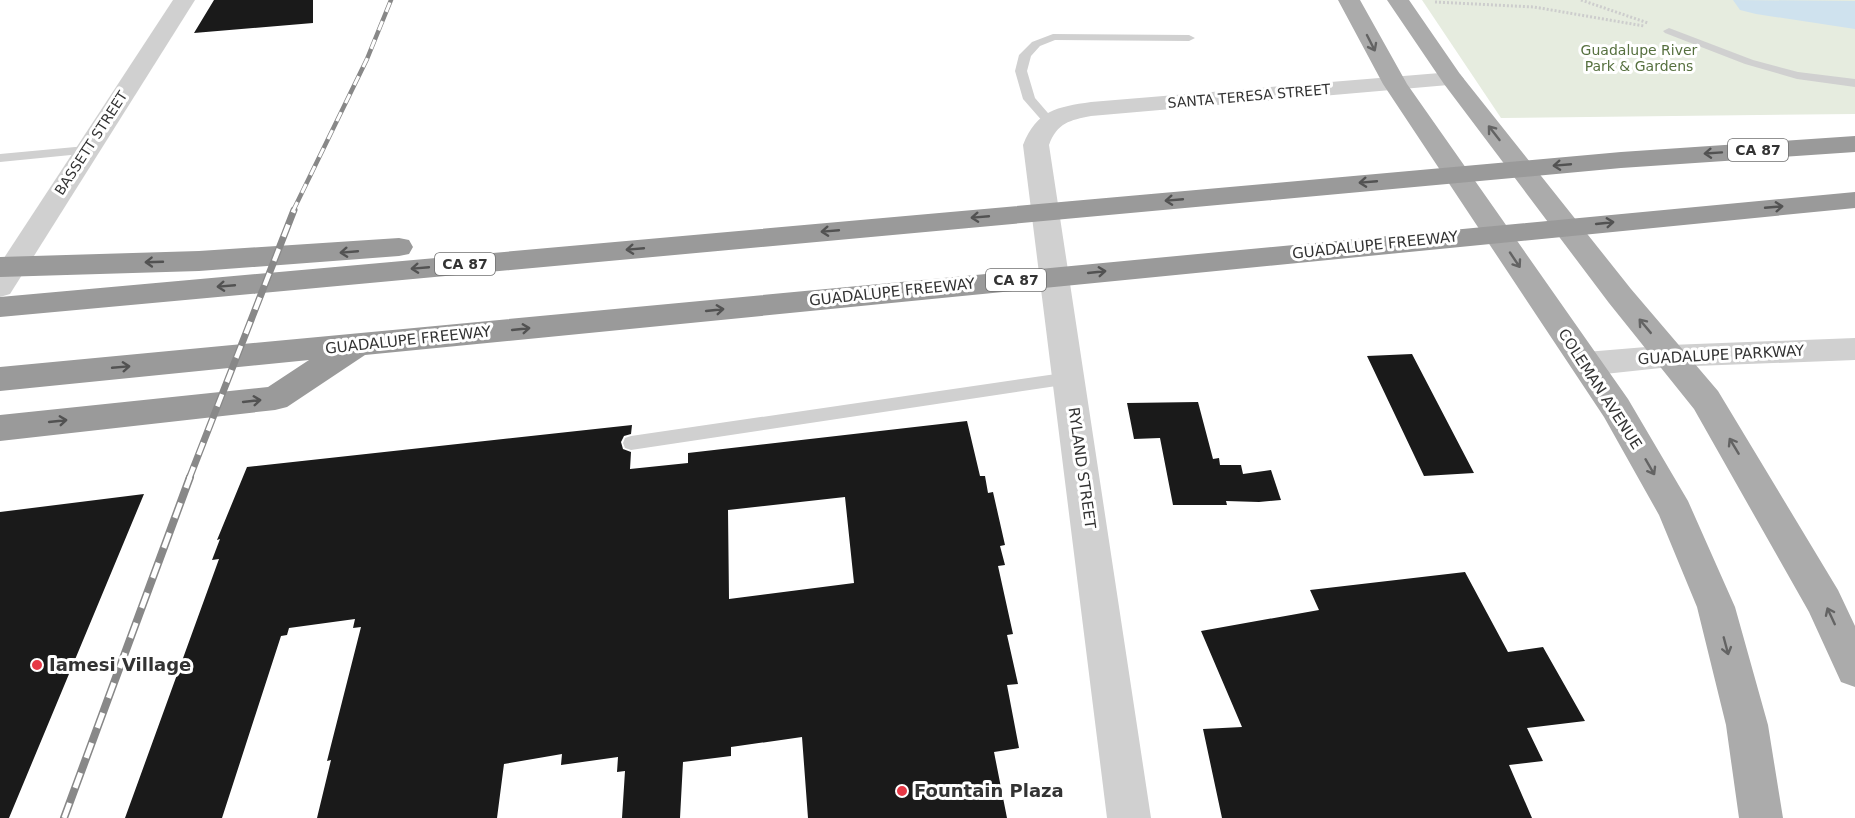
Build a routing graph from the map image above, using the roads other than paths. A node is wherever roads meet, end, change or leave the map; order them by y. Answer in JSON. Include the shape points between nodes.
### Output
{"nodes":[{"id":1,"x":184,"y":0,"type":"edge"},
{"id":2,"x":1349,"y":0,"type":"edge"},
{"id":3,"x":1398,"y":0,"type":"edge"},
{"id":4,"x":1669,"y":31,"type":"road end"},
{"id":5,"x":1189,"y":38,"type":"dead end"},
{"id":6,"x":1452,"y":79,"type":"junction"},
{"id":7,"x":1855,"y":83,"type":"edge"},
{"id":8,"x":1395,"y":84,"type":"junction"},
{"id":9,"x":1048,"y":120,"type":"junction"},
{"id":10,"x":1855,"y":144,"type":"edge"},
{"id":11,"x":86,"y":150,"type":"junction"},
{"id":12,"x":0,"y":158,"type":"edge"},
{"id":13,"x":1855,"y":200,"type":"edge"},
{"id":14,"x":930,"y":222,"type":"junction"},
{"id":15,"x":0,"y":267,"type":"edge"},
{"id":16,"x":0,"y":287,"type":"edge"},
{"id":17,"x":0,"y":307,"type":"edge"},
{"id":18,"x":358,"y":345,"type":"junction"},
{"id":19,"x":1855,"y":350,"type":"edge"},
{"id":20,"x":1670,"y":356,"type":"junction"},
{"id":21,"x":1586,"y":364,"type":"junction"},
{"id":22,"x":1070,"y":378,"type":"junction"},
{"id":23,"x":0,"y":379,"type":"edge"},
{"id":24,"x":0,"y":428,"type":"edge"},
{"id":25,"x":631,"y":443,"type":"dead end"},
{"id":26,"x":1855,"y":669,"type":"edge"},
{"id":27,"x":1129,"y":818,"type":"edge"},
{"id":28,"x":1761,"y":818,"type":"edge"}],
"edges":[{"from":1,"to":11,"type":"street","name":"BASSETT STREET"},
{"from":2,"to":8,"type":"main road","name":"COLEMAN AVENUE","one_way":true},
{"from":3,"to":6,"type":"main road"},
{"from":4,"to":7,"type":"lane","via":[[1749,62],[1797,75]]},
{"from":5,"to":9,"type":"lane","via":[[1053,37],[1036,44],[1025,55],[1021,71],[1029,99]]},
{"from":6,"to":8,"type":"street","name":"SANTA TERESA STREET"},
{"from":20,"to":6,"type":"main road","one_way":true},
{"from":8,"to":9,"type":"street","name":"SANTA TERESA STREET","via":[[1090,109]]},
{"from":8,"to":21,"type":"main road","name":"COLEMAN AVENUE","one_way":true},
{"from":9,"to":22,"type":"street","name":"RYLAND STREET","via":[[1036,145]]},
{"from":10,"to":14,"type":"highway","number":"CA 87","one_way":true,"via":[[1621,160]]},
{"from":11,"to":12,"type":"lane"},
{"from":11,"to":16,"type":"street","name":"BASSETT STREET"},
{"from":18,"to":13,"type":"highway","name":"GUADALUPE FREEWAY","number":"CA 87","one_way":true},
{"from":14,"to":15,"type":"highway","one_way":true,"via":[[846,209],[343,252]]},
{"from":14,"to":17,"type":"highway","number":"CA 87","one_way":true},
{"from":23,"to":18,"type":"highway","name":"GUADALUPE FREEWAY","number":"CA 87","one_way":true},
{"from":24,"to":18,"type":"highway","one_way":true,"via":[[275,398]]},
{"from":19,"to":20,"type":"street","name":"GUADALUPE PARKWAY"},
{"from":20,"to":21,"type":"street","name":"GUADALUPE PARKWAY"},
{"from":26,"to":20,"type":"main road","one_way":true,"via":[[1824,602],[1779,521],[1706,400]]},
{"from":21,"to":28,"type":"main road","name":"COLEMAN AVENUE","one_way":true,"via":[[1675,511],[1716,607],[1747,725]]},
{"from":22,"to":25,"type":"lane"},
{"from":22,"to":27,"type":"street","name":"RYLAND STREET"}]}
